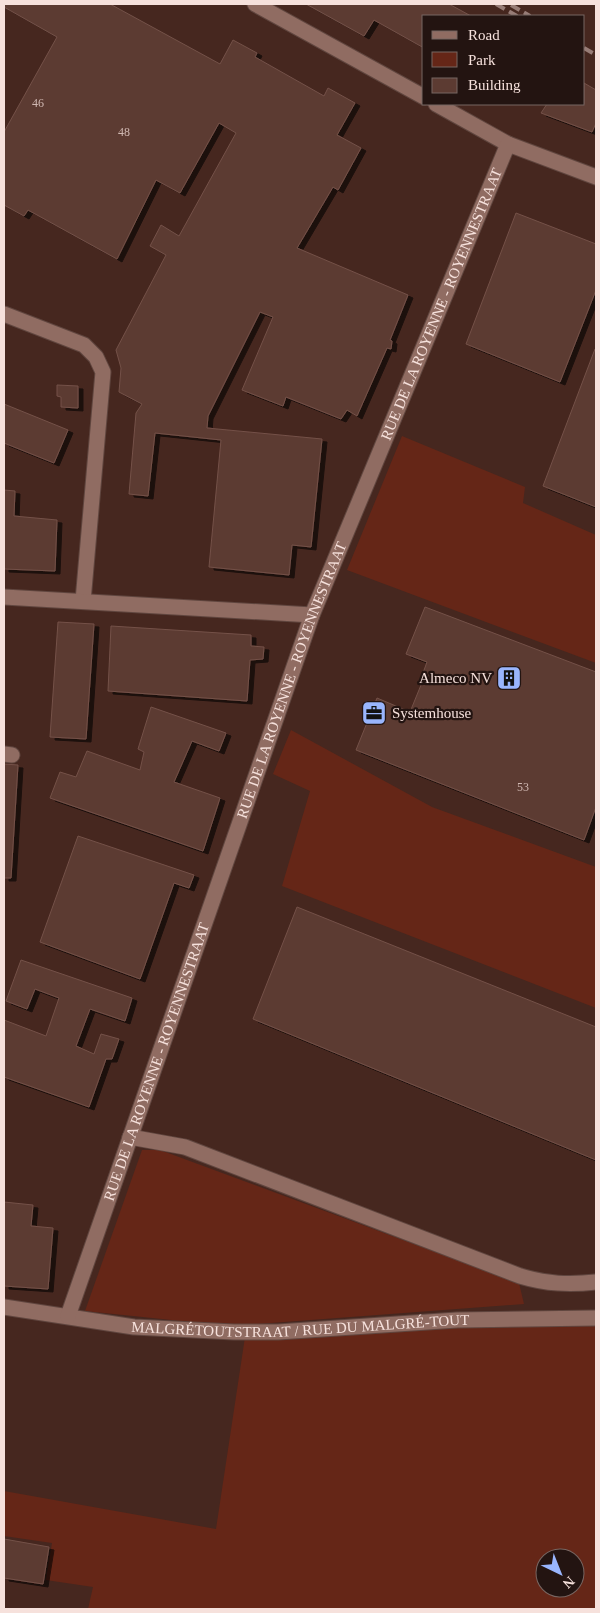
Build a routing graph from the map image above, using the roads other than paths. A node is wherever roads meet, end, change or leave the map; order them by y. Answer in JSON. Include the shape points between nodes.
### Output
{"nodes":[{"id":1,"x":255,"y":4,"type":"edge"},
{"id":2,"x":422,"y":96,"type":"edge"},
{"id":3,"x":438,"y":105,"type":"edge"},
{"id":4,"x":508,"y":144,"type":"junction"},
{"id":5,"x":596,"y":177,"type":"edge"},
{"id":6,"x":4,"y":314,"type":"edge"},
{"id":7,"x":4,"y":597,"type":"edge"},
{"id":8,"x":83,"y":601,"type":"junction"},
{"id":9,"x":312,"y":615,"type":"junction"},
{"id":10,"x":130,"y":1137,"type":"junction"},
{"id":11,"x":596,"y":1282,"type":"edge"},
{"id":12,"x":4,"y":1307,"type":"edge"},
{"id":13,"x":68,"y":1316,"type":"junction"},
{"id":14,"x":596,"y":1318,"type":"edge"}],
"edges":[{"from":1,"to":2,"type":"street"},
{"from":3,"to":4,"type":"street"},
{"from":4,"to":5,"type":"street"},
{"from":4,"to":9,"type":"street","name":"RUE DE LA ROYENNE - ROYENNESTRAAT"},
{"from":6,"to":8,"type":"street","via":[[84,346],[96,357],[104,372]]},
{"from":7,"to":8,"type":"street"},
{"from":8,"to":9,"type":"street"},
{"from":9,"to":10,"type":"street","name":"RUE DE LA ROYENNE - ROYENNESTRAAT"},
{"from":10,"to":11,"type":"street","via":[[185,1147],[520,1276],[566,1285]]},
{"from":10,"to":13,"type":"street","name":"RUE DE LA ROYENNE - ROYENNESTRAAT"},
{"from":12,"to":13,"type":"street","name":"MALGRÉTOUTSTRAAT / RUE DU MALGRÉ-TOUT"},
{"from":13,"to":14,"type":"street","name":"MALGRÉTOUTSTRAAT / RUE DU MALGRÉ-TOUT","via":[[134,1327],[234,1332],[457,1320]]}]}
